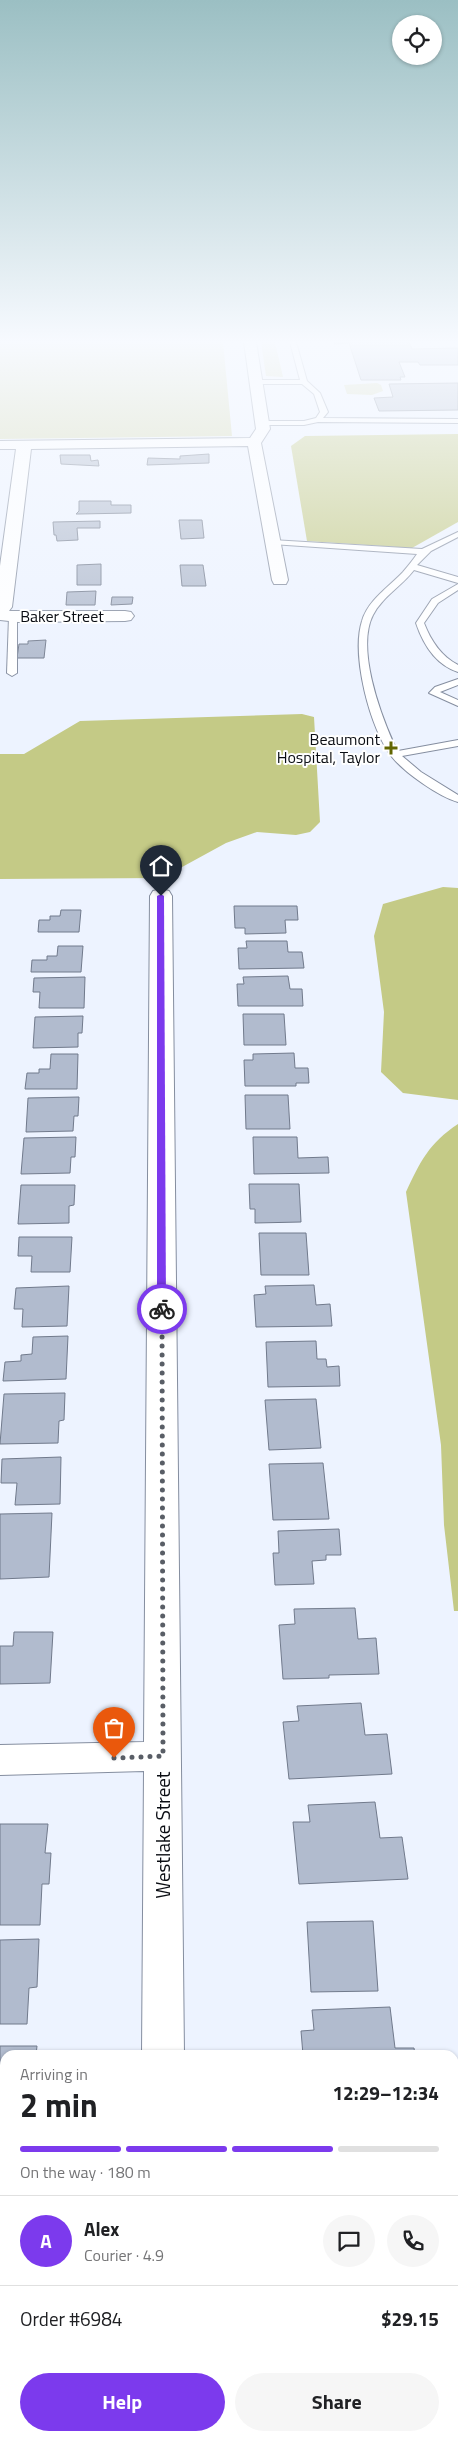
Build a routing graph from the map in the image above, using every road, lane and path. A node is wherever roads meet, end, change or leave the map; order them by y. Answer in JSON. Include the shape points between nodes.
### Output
{"nodes":[{"id":1,"x":23,"y":456,"type":"edge"},
{"id":2,"x":257,"y":456,"type":"edge"},
{"id":3,"x":458,"y":534,"type":"edge"},
{"id":4,"x":272,"y":542,"type":"junction"},
{"id":5,"x":423,"y":552,"type":"junction"},
{"id":6,"x":414,"y":567,"type":"junction"},
{"id":7,"x":280,"y":580,"type":"dead end"},
{"id":8,"x":458,"y":580,"type":"edge"},
{"id":9,"x":458,"y":587,"type":"edge"},
{"id":10,"x":4,"y":614,"type":"edge"},
{"id":11,"x":125,"y":616,"type":"dead end"},
{"id":12,"x":458,"y":669,"type":"edge"},
{"id":13,"x":12,"y":673,"type":"dead end"},
{"id":14,"x":458,"y":682,"type":"edge"},
{"id":15,"x":458,"y":703,"type":"edge"},
{"id":16,"x":458,"y":743,"type":"edge"},
{"id":17,"x":396,"y":754,"type":"junction"},
{"id":18,"x":458,"y":799,"type":"edge"},
{"id":19,"x":161,"y":896,"type":"dead end"},
{"id":20,"x":163,"y":1756,"type":"junction"},
{"id":21,"x":0,"y":1760,"type":"edge"},
{"id":22,"x":163,"y":2050,"type":"edge"}],
"edges":[{"from":1,"to":10,"type":"street"},
{"from":2,"to":4,"type":"street"},
{"from":3,"to":5,"type":"lane"},
{"from":4,"to":5,"type":"lane","via":[[372,546]]},
{"from":4,"to":7,"type":"street"},
{"from":5,"to":6,"type":"lane"},
{"from":6,"to":8,"type":"lane"},
{"from":6,"to":17,"type":"lane","via":[[377,603],[366,619],[363,631],[363,653],[381,729]]},
{"from":9,"to":12,"type":"lane","via":[[436,600],[424,612],[420,623],[433,651]]},
{"from":10,"to":11,"type":"street","name":"Baker Street"},
{"from":10,"to":13,"type":"lane"},
{"from":14,"to":15,"type":"lane","via":[[434,693]]},
{"from":16,"to":17,"type":"lane"},
{"from":17,"to":18,"type":"lane","via":[[420,775]]},
{"from":19,"to":20,"type":"street","name":"Westlake Street"},
{"from":20,"to":21,"type":"street"},
{"from":20,"to":22,"type":"street","name":"Westlake Street"}]}
